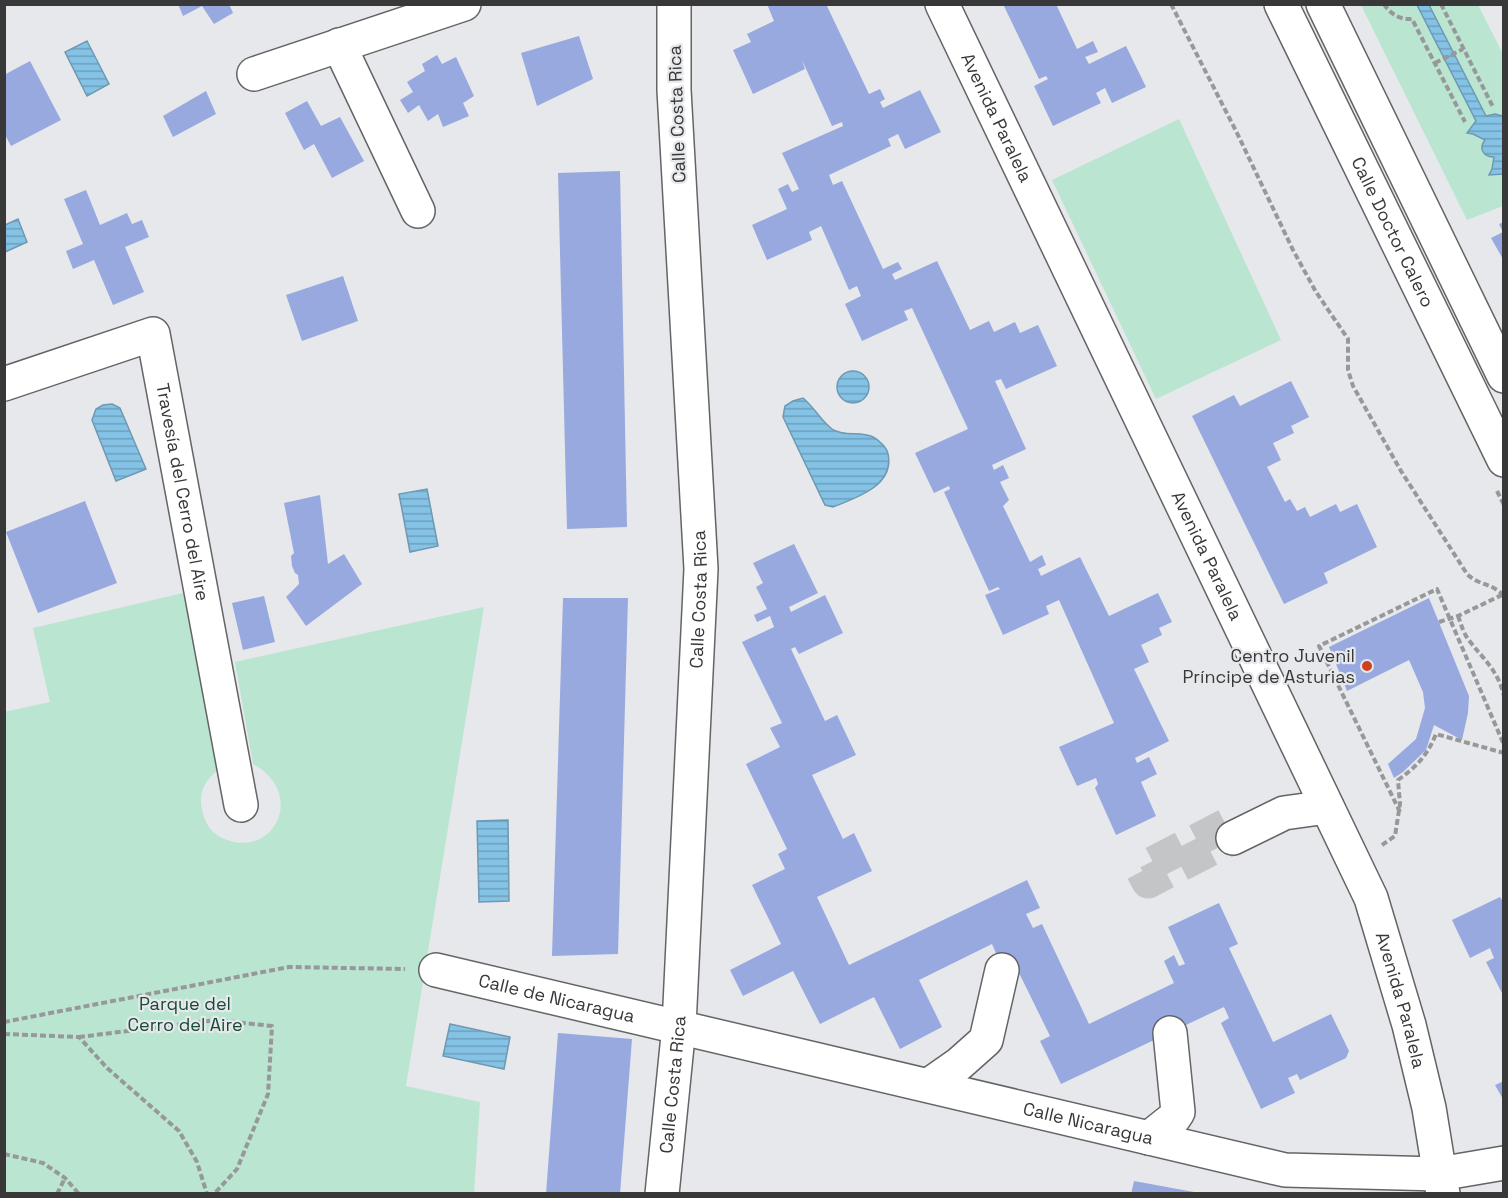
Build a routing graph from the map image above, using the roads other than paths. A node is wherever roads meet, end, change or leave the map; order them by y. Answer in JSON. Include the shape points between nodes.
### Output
{"nodes":[{"id":1,"x":464,"y":4,"type":"edge"},
{"id":2,"x":674,"y":4,"type":"edge"},
{"id":3,"x":942,"y":4,"type":"edge"},
{"id":4,"x":1281,"y":4,"type":"edge"},
{"id":5,"x":1323,"y":4,"type":"edge"},
{"id":6,"x":339,"y":45,"type":"junction"},
{"id":7,"x":254,"y":74,"type":"dead end"},
{"id":8,"x":418,"y":211,"type":"dead end"},
{"id":9,"x":1492,"y":326,"type":"edge"},
{"id":10,"x":1503,"y":376,"type":"edge"},
{"id":11,"x":4,"y":384,"type":"edge"},
{"id":12,"x":1503,"y":460,"type":"edge"},
{"id":13,"x":1322,"y":797,"type":"junction"},
{"id":14,"x":241,"y":805,"type":"dead end"},
{"id":15,"x":1229,"y":831,"type":"tunnel mouth"},
{"id":16,"x":436,"y":970,"type":"road end"},
{"id":17,"x":1002,"y":970,"type":"dead end"},
{"id":18,"x":679,"y":1026,"type":"junction"},
{"id":19,"x":1170,"y":1033,"type":"dead end"},
{"id":20,"x":929,"y":1085,"type":"junction"},
{"id":21,"x":1149,"y":1138,"type":"junction"},
{"id":22,"x":1503,"y":1163,"type":"edge"},
{"id":23,"x":1287,"y":1182,"type":"edge"},
{"id":24,"x":1365,"y":1183,"type":"edge"},
{"id":25,"x":1441,"y":1184,"type":"edge"},
{"id":26,"x":662,"y":1194,"type":"edge"}],
"edges":[{"from":1,"to":6,"type":"street"},
{"from":2,"to":18,"type":"street","name":"Calle Costa Rica","via":[[674,90],[701,569]]},
{"from":3,"to":13,"type":"street","name":"Avenida Paralela"},
{"from":4,"to":12,"type":"street","name":"Calle Doctor Calero"},
{"from":5,"to":9,"type":"street","name":"Calle Doctor Calero"},
{"from":6,"to":7,"type":"street"},
{"from":6,"to":8,"type":"street"},
{"from":9,"to":10,"type":"street","name":"Calle Doctor Calero"},
{"from":11,"to":14,"type":"street","name":"Travesía del Cerro del Aire","via":[[153,334]]},
{"from":13,"to":15,"type":"street"},
{"from":13,"to":25,"type":"street","name":"Avenida Paralela","via":[[1371,898],[1409,1025],[1429,1108]]},
{"from":16,"to":18,"type":"street","name":"Calle de Nicaragua"},
{"from":17,"to":20,"type":"street","via":[[986,1040]]},
{"from":18,"to":20,"type":"street","name":"Calle Nicaragua"},
{"from":18,"to":26,"type":"street","name":"Calle Costa Rica"},
{"from":19,"to":21,"type":"street","via":[[1178,1112]]},
{"from":20,"to":21,"type":"street","name":"Calle Nicaragua"},
{"from":21,"to":23,"type":"street","name":"Calle Nicaragua"},
{"from":22,"to":25,"type":"street","name":"Calle Nicaragua"},
{"from":23,"to":24,"type":"street","name":"Calle Nicaragua"},
{"from":24,"to":25,"type":"street","name":"Calle Nicaragua"}]}
